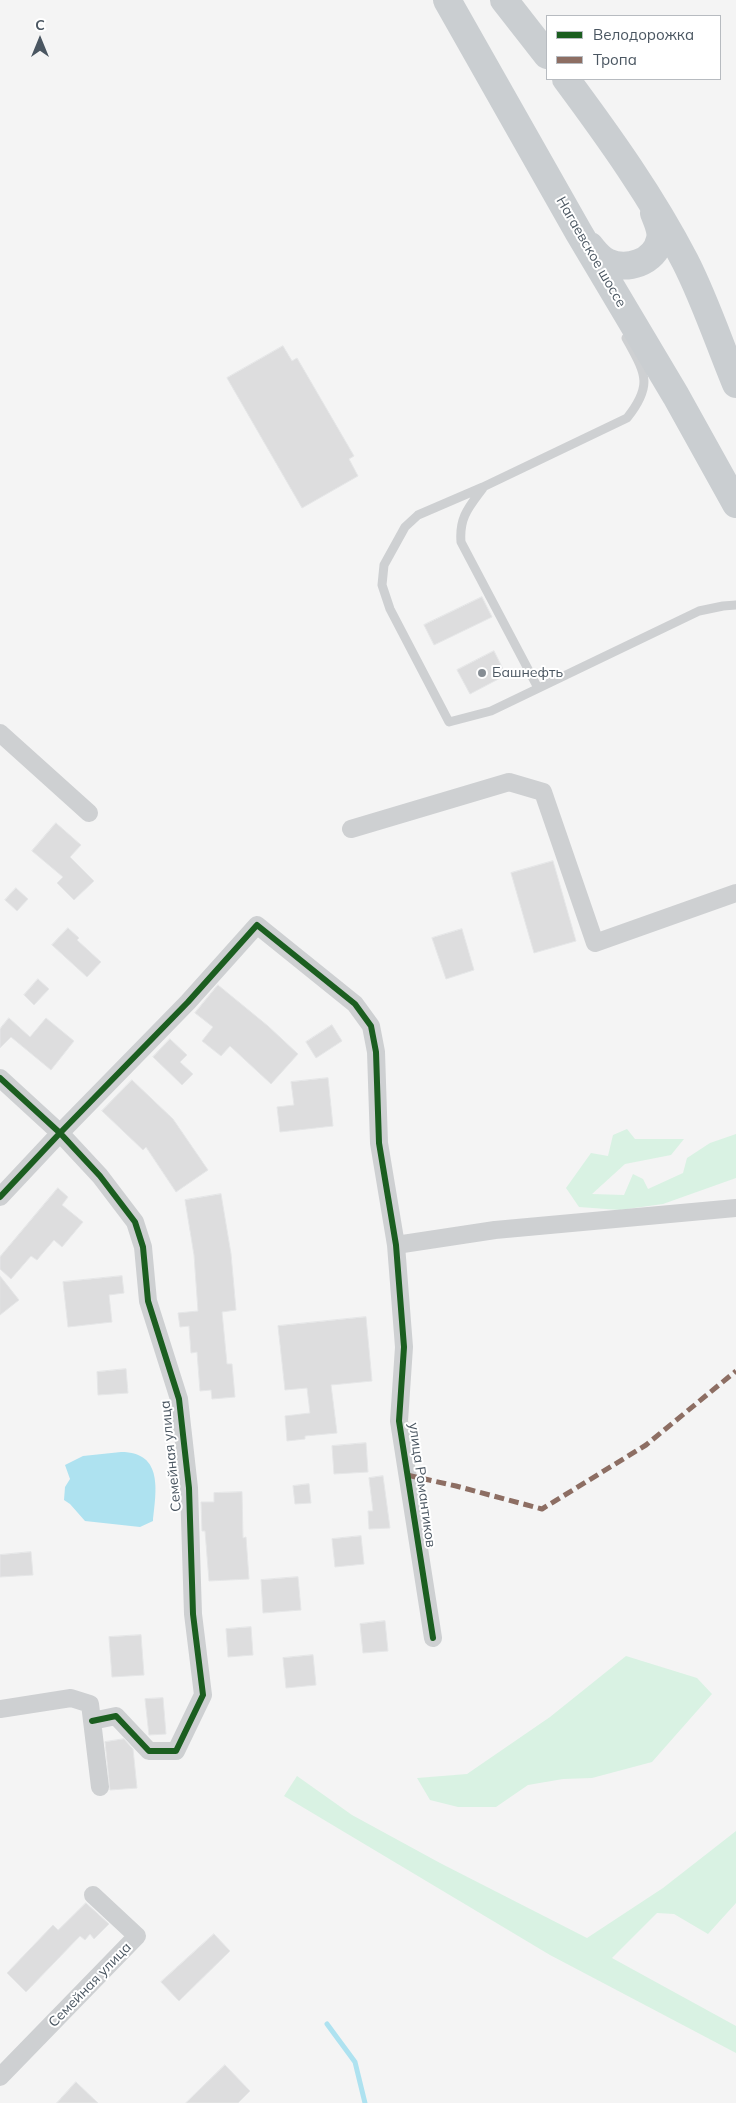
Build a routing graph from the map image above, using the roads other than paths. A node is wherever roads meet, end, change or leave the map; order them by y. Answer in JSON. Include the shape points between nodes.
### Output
{"nodes":[{"id":1,"x":447,"y":0,"type":"edge"},
{"id":2,"x":504,"y":0,"type":"edge"},
{"id":3,"x":546,"y":54,"type":"edge"},
{"id":4,"x":567,"y":80,"type":"edge"},
{"id":5,"x":647,"y":196,"type":"junction"},
{"id":6,"x":579,"y":233,"type":"junction"},
{"id":7,"x":604,"y":277,"type":"junction"},
{"id":8,"x":613,"y":310,"type":"dead end"},
{"id":9,"x":620,"y":327,"type":"dead end"},
{"id":10,"x":736,"y":384,"type":"edge"},
{"id":11,"x":483,"y":487,"type":"junction"},
{"id":12,"x":736,"y":504,"type":"edge"},
{"id":13,"x":736,"y":605,"type":"edge"},
{"id":14,"x":538,"y":688,"type":"junction"},
{"id":15,"x":0,"y":733,"type":"edge"},
{"id":16,"x":90,"y":813,"type":"dead end"},
{"id":17,"x":351,"y":829,"type":"dead end"},
{"id":18,"x":736,"y":893,"type":"edge"},
{"id":19,"x":0,"y":1078,"type":"edge"},
{"id":20,"x":60,"y":1133,"type":"junction"},
{"id":21,"x":0,"y":1197,"type":"edge"},
{"id":22,"x":736,"y":1208,"type":"edge"},
{"id":23,"x":396,"y":1245,"type":"junction"},
{"id":24,"x":433,"y":1638,"type":"dead end"},
{"id":25,"x":0,"y":1709,"type":"edge"},
{"id":26,"x":92,"y":1721,"type":"junction"},
{"id":27,"x":100,"y":1787,"type":"dead end"},
{"id":28,"x":93,"y":1895,"type":"dead end"},
{"id":29,"x":0,"y":2077,"type":"edge"}],
"edges":[{"from":1,"to":6,"type":"main road","name":"Нагаевское шоссе"},
{"from":2,"to":3,"type":"main road"},
{"from":4,"to":5,"type":"main road","via":[[601,125]]},
{"from":5,"to":6,"type":"main road","via":[[660,238],[655,252],[644,261],[621,266],[608,262],[599,257]]},
{"from":5,"to":10,"type":"main road","via":[[685,262]]},
{"from":6,"to":7,"type":"main road","name":"Нагаевское шоссе"},
{"from":7,"to":8,"type":"lane"},
{"from":7,"to":12,"type":"main road","name":"Нагаевское шоссе"},
{"from":9,"to":11,"type":"lane","via":[[643,369],[644,388],[640,402],[627,418]]},
{"from":11,"to":14,"type":"lane","via":[[463,515],[461,542]]},
{"from":11,"to":14,"type":"lane","via":[[418,516],[405,527],[384,566],[382,585],[390,609],[449,722],[491,711]]},
{"from":13,"to":14,"type":"lane","via":[[699,612]]},
{"from":15,"to":16,"type":"street"},
{"from":17,"to":18,"type":"street","via":[[509,782],[542,792],[595,943]]},
{"from":19,"to":20,"type":"street","name":"Семейная улица"},
{"from":20,"to":21,"type":"street"},
{"from":20,"to":23,"type":"street","name":"улица Романтиков","via":[[188,1002],[257,925],[354,1004],[370,1026],[376,1052],[379,1142]]},
{"from":20,"to":26,"type":"street","name":"Семейная улица","via":[[100,1176],[135,1222],[143,1247],[148,1301],[178,1399],[189,1488],[193,1614],[203,1695],[176,1750],[149,1750],[116,1716]]},
{"from":22,"to":23,"type":"street","via":[[495,1230]]},
{"from":23,"to":24,"type":"street","name":"улица Романтиков","via":[[404,1347],[399,1421]]},
{"from":25,"to":26,"type":"street","via":[[71,1698],[90,1704]]},
{"from":26,"to":27,"type":"street"},
{"from":28,"to":29,"type":"street","name":"Семейная улица","via":[[137,1936]]}]}
